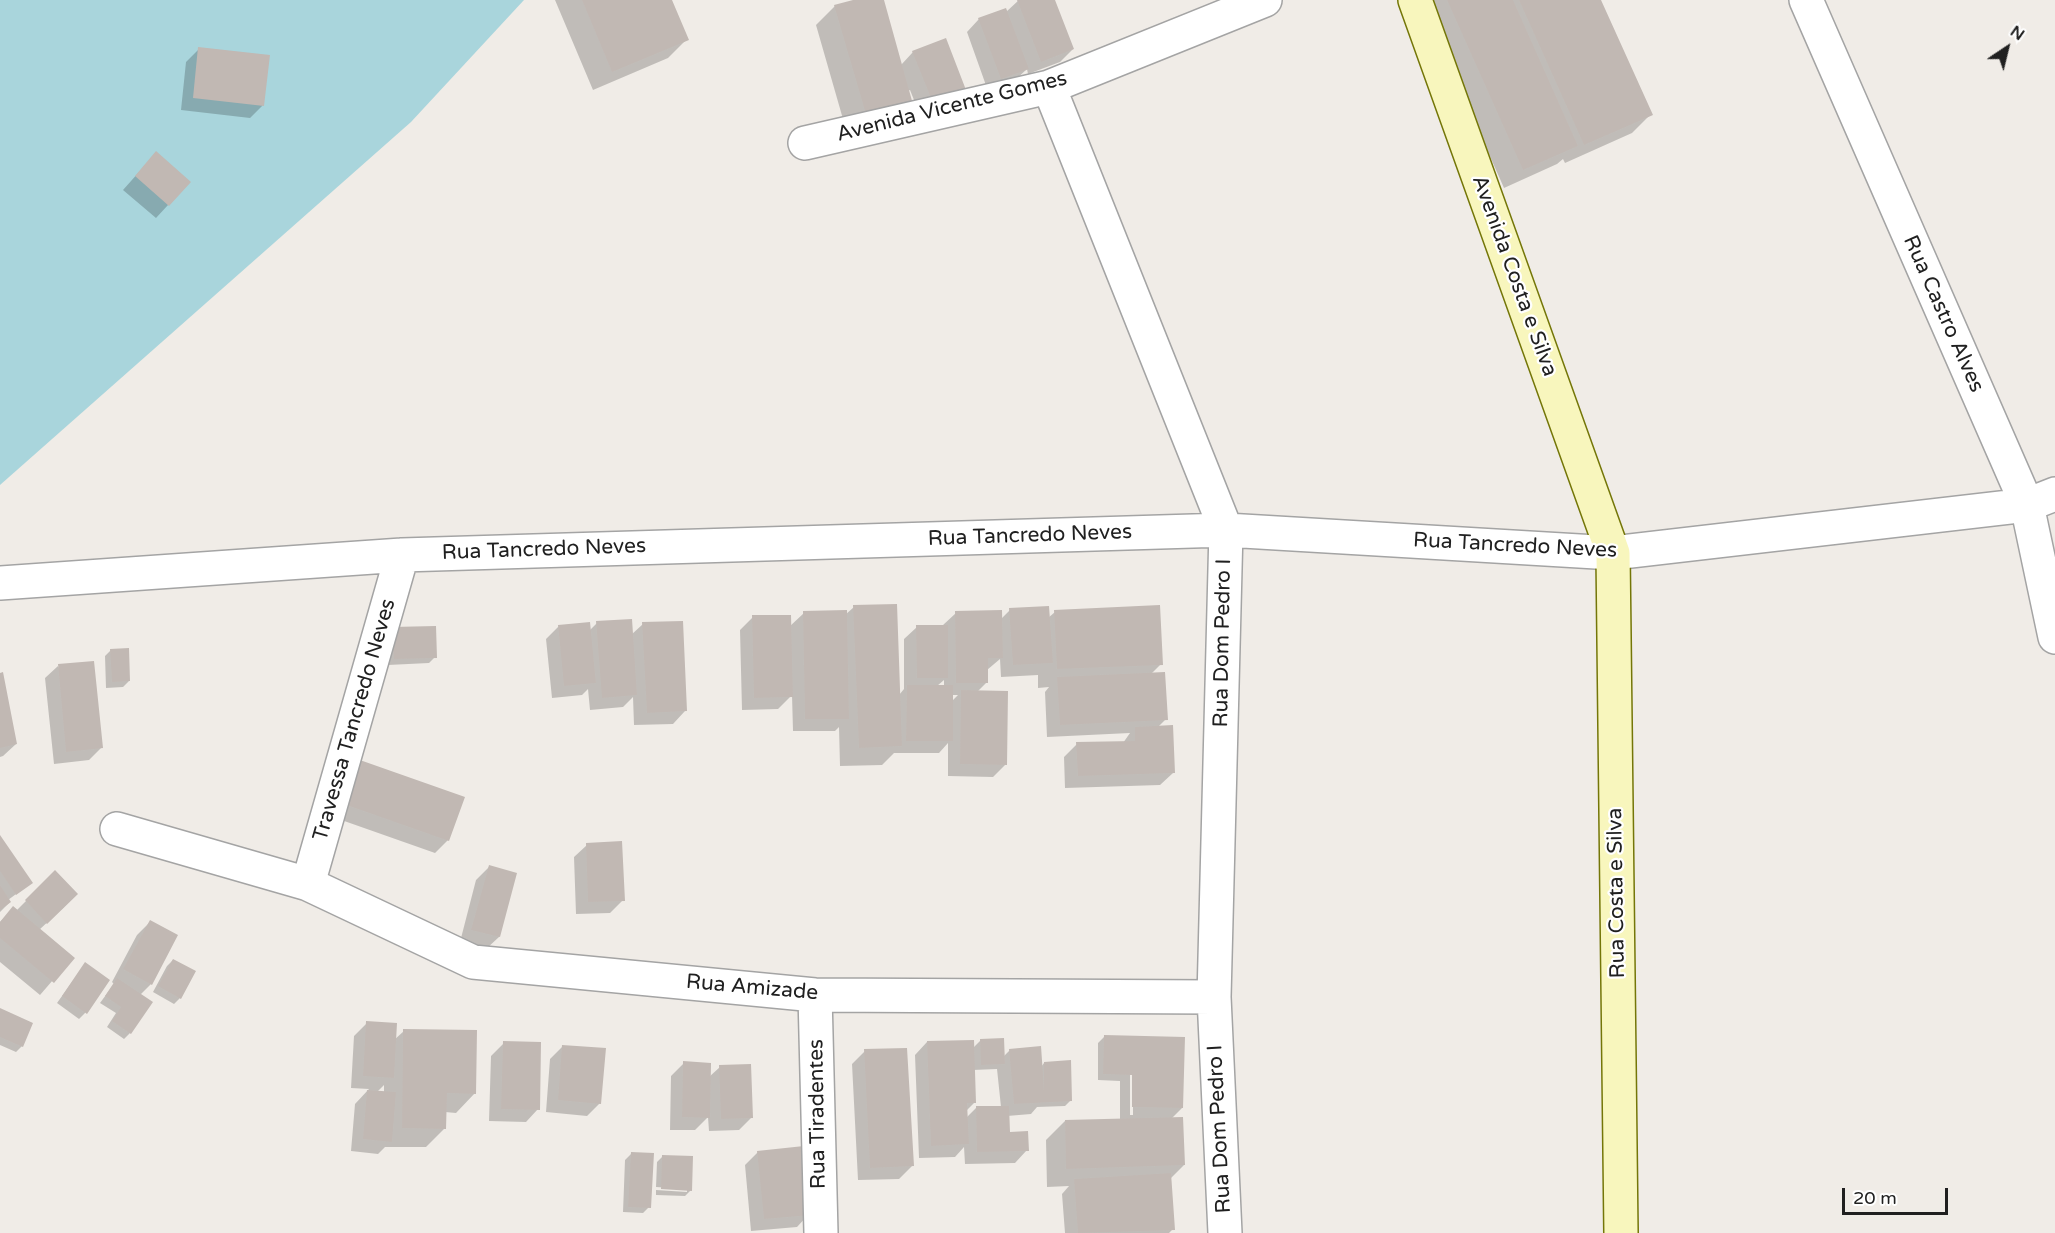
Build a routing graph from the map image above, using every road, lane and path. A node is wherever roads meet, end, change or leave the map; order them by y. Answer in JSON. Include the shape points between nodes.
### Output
{"nodes":[{"id":1,"x":1264,"y":0,"type":"edge"},
{"id":2,"x":1415,"y":0,"type":"edge"},
{"id":3,"x":1806,"y":0,"type":"edge"},
{"id":4,"x":1049,"y":87,"type":"junction"},
{"id":5,"x":805,"y":142,"type":"dead end"},
{"id":6,"x":2041,"y":500,"type":"edge"},
{"id":7,"x":1226,"y":530,"type":"junction"},
{"id":8,"x":1613,"y":553,"type":"junction"},
{"id":9,"x":402,"y":555,"type":"junction"},
{"id":10,"x":0,"y":584,"type":"edge"},
{"id":11,"x":2055,"y":637,"type":"edge"},
{"id":12,"x":117,"y":829,"type":"dead end"},
{"id":13,"x":308,"y":885,"type":"junction"},
{"id":14,"x":815,"y":995,"type":"junction"},
{"id":15,"x":1214,"y":997,"type":"junction"},
{"id":16,"x":821,"y":1233,"type":"edge"},
{"id":17,"x":1225,"y":1233,"type":"edge"},
{"id":18,"x":1621,"y":1233,"type":"edge"}],
"edges":[{"from":1,"to":4,"type":"street","name":"Avenida Vicente Gomes"},
{"from":2,"to":8,"type":"street","name":"Avenida Costa e Silva"},
{"from":3,"to":6,"type":"street","name":"Rua Castro Alves"},
{"from":4,"to":5,"type":"street","name":"Avenida Vicente Gomes"},
{"from":4,"to":7,"type":"street","name":"Rua Dom Pedro I"},
{"from":6,"to":8,"type":"street","name":"Rua Tancredo Neves"},
{"from":6,"to":11,"type":"street","name":"Rua Castro Alves"},
{"from":7,"to":8,"type":"street","name":"Rua Tancredo Neves"},
{"from":7,"to":9,"type":"street","name":"Rua Tancredo Neves"},
{"from":7,"to":15,"type":"street","name":"Rua Dom Pedro I"},
{"from":8,"to":18,"type":"street","name":"Rua Costa e Silva"},
{"from":9,"to":10,"type":"street","name":"Rua Tancredo Neves"},
{"from":9,"to":13,"type":"street","name":"Travessa Tancredo Neves"},
{"from":12,"to":13,"type":"street","name":"Rua Amizade"},
{"from":13,"to":14,"type":"street","name":"Rua Amizade","via":[[473,962]]},
{"from":14,"to":15,"type":"street","name":"Rua Amizade"},
{"from":14,"to":16,"type":"street","name":"Rua Tiradentes"},
{"from":15,"to":17,"type":"street","name":"Rua Dom Pedro I"}]}
